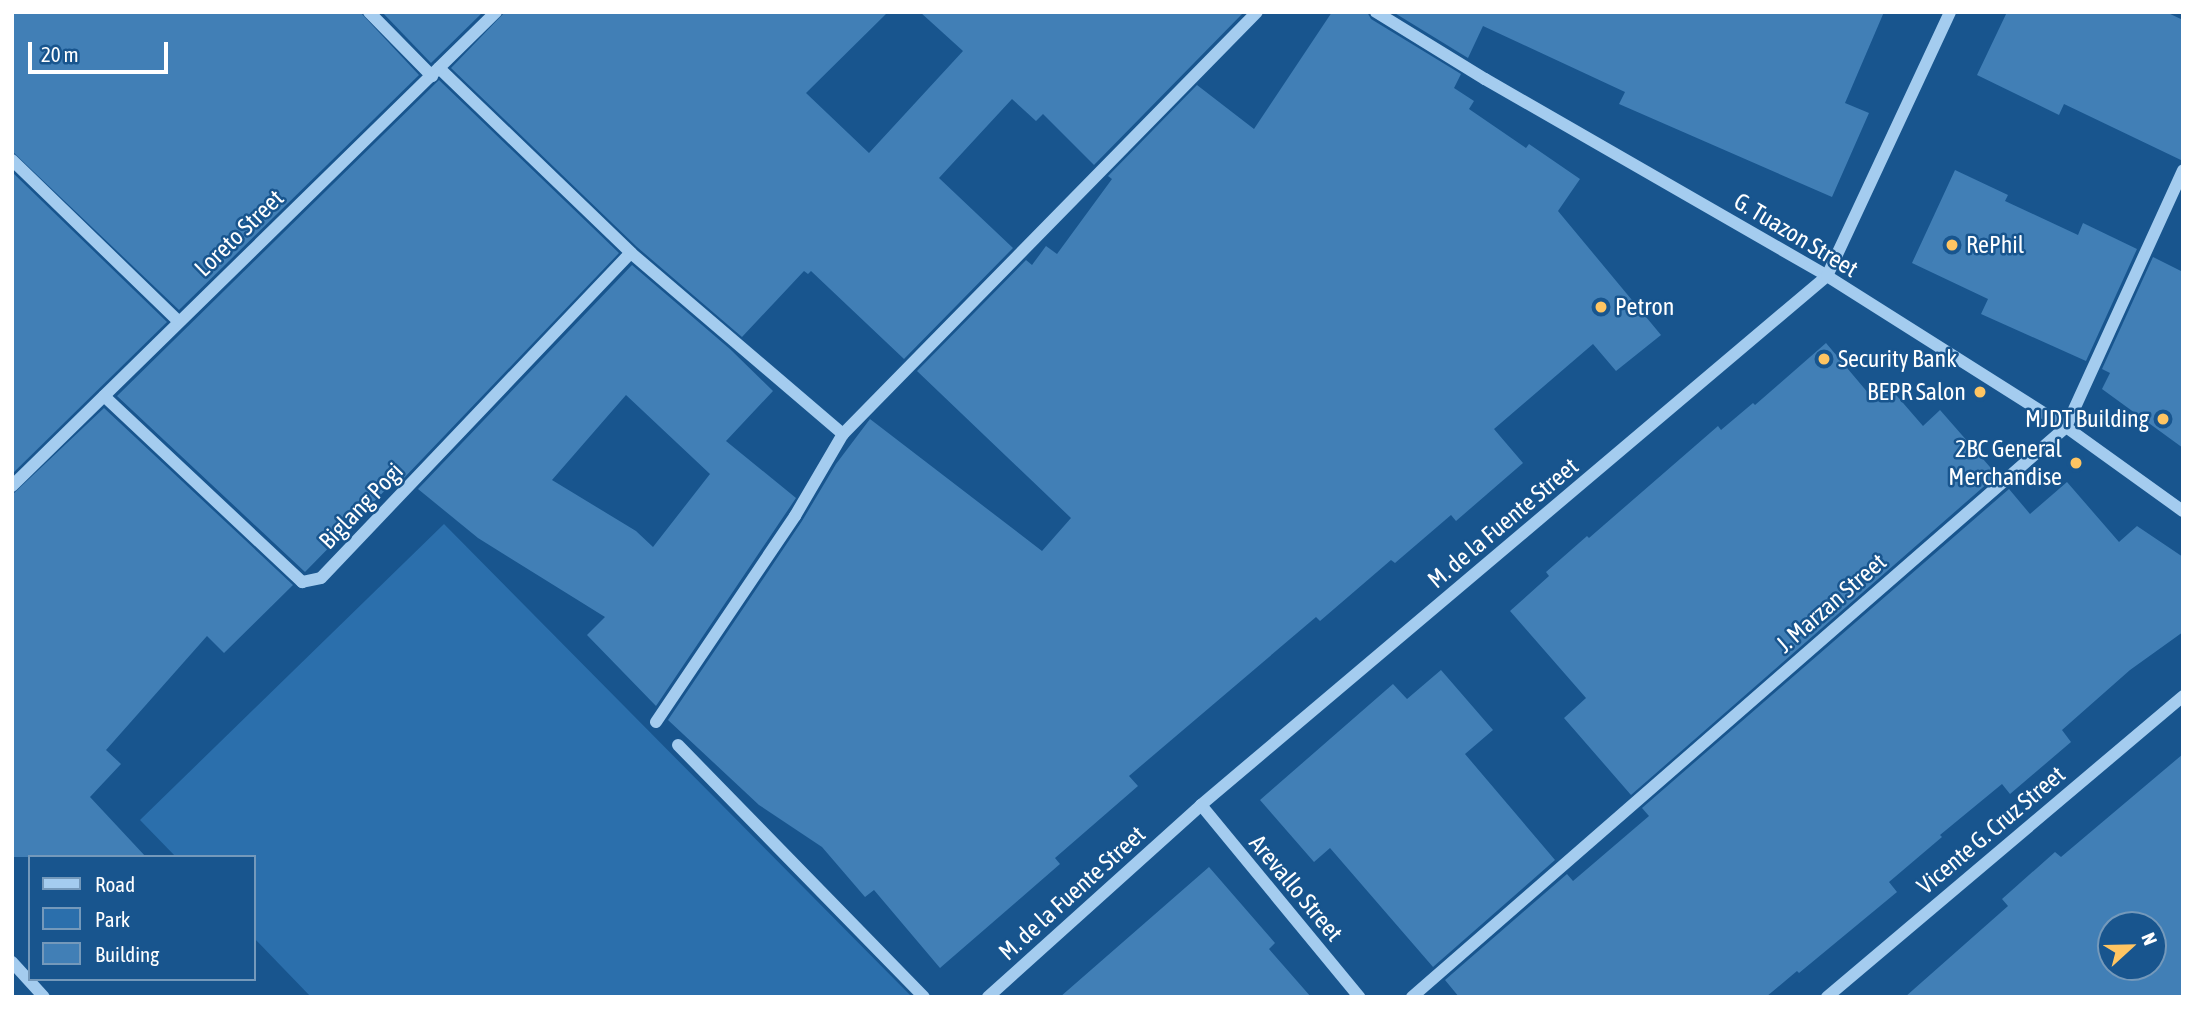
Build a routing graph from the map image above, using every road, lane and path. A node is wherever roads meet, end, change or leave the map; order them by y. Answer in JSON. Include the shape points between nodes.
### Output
{"nodes":[{"id":1,"x":369,"y":12,"type":"edge"},
{"id":2,"x":496,"y":12,"type":"edge"},
{"id":3,"x":1257,"y":12,"type":"edge"},
{"id":4,"x":1376,"y":12,"type":"edge"},
{"id":5,"x":1950,"y":12,"type":"edge"},
{"id":6,"x":435,"y":72,"type":"junction"},
{"id":7,"x":12,"y":160,"type":"edge"},
{"id":8,"x":2183,"y":170,"type":"edge"},
{"id":9,"x":631,"y":253,"type":"junction"},
{"id":10,"x":1827,"y":276,"type":"junction"},
{"id":11,"x":178,"y":321,"type":"junction"},
{"id":12,"x":104,"y":396,"type":"junction"},
{"id":13,"x":2066,"y":427,"type":"junction"},
{"id":14,"x":843,"y":434,"type":"junction"},
{"id":15,"x":12,"y":486,"type":"edge"},
{"id":16,"x":2183,"y":511,"type":"edge"},
{"id":17,"x":2183,"y":696,"type":"edge"},
{"id":18,"x":656,"y":722,"type":"dead end"},
{"id":19,"x":678,"y":745,"type":"dead end"},
{"id":20,"x":1201,"y":805,"type":"junction"},
{"id":21,"x":12,"y":962,"type":"edge"},
{"id":22,"x":28,"y":980,"type":"edge"},
{"id":23,"x":29,"y":981,"type":"edge"},
{"id":24,"x":44,"y":997,"type":"edge"},
{"id":25,"x":924,"y":997,"type":"edge"},
{"id":26,"x":988,"y":997,"type":"edge"},
{"id":27,"x":1359,"y":997,"type":"edge"},
{"id":28,"x":1412,"y":997,"type":"edge"},
{"id":29,"x":1827,"y":997,"type":"edge"}],
"edges":[{"from":1,"to":6,"type":"street"},
{"from":2,"to":6,"type":"street","name":"Loreto Street"},
{"from":3,"to":14,"type":"street"},
{"from":4,"to":10,"type":"street","name":"G. Tuazon Street"},
{"from":5,"to":10,"type":"street","name":"M. de la Fuente Street"},
{"from":6,"to":9,"type":"street"},
{"from":6,"to":11,"type":"street","name":"Loreto Street"},
{"from":7,"to":11,"type":"street"},
{"from":8,"to":13,"type":"street","name":"J. Marzan Street"},
{"from":9,"to":12,"type":"street","name":"Biglang Pogi","via":[[321,578],[302,582]]},
{"from":9,"to":14,"type":"street"},
{"from":10,"to":13,"type":"street","name":"G. Tuazon Street"},
{"from":10,"to":20,"type":"street","name":"M. de la Fuente Street"},
{"from":11,"to":12,"type":"street","name":"Loreto Street"},
{"from":12,"to":15,"type":"street","name":"Loreto Street"},
{"from":13,"to":16,"type":"street","name":"G. Tuazon Street"},
{"from":13,"to":28,"type":"street","name":"J. Marzan Street"},
{"from":14,"to":18,"type":"street","via":[[795,516]]},
{"from":17,"to":29,"type":"street","name":"Vicente G. Cruz Street"},
{"from":19,"to":25,"type":"street"},
{"from":20,"to":26,"type":"street","name":"M. de la Fuente Street"},
{"from":20,"to":27,"type":"street","name":"Arevallo Street"},
{"from":21,"to":22,"type":"street"},
{"from":23,"to":24,"type":"street"}]}
